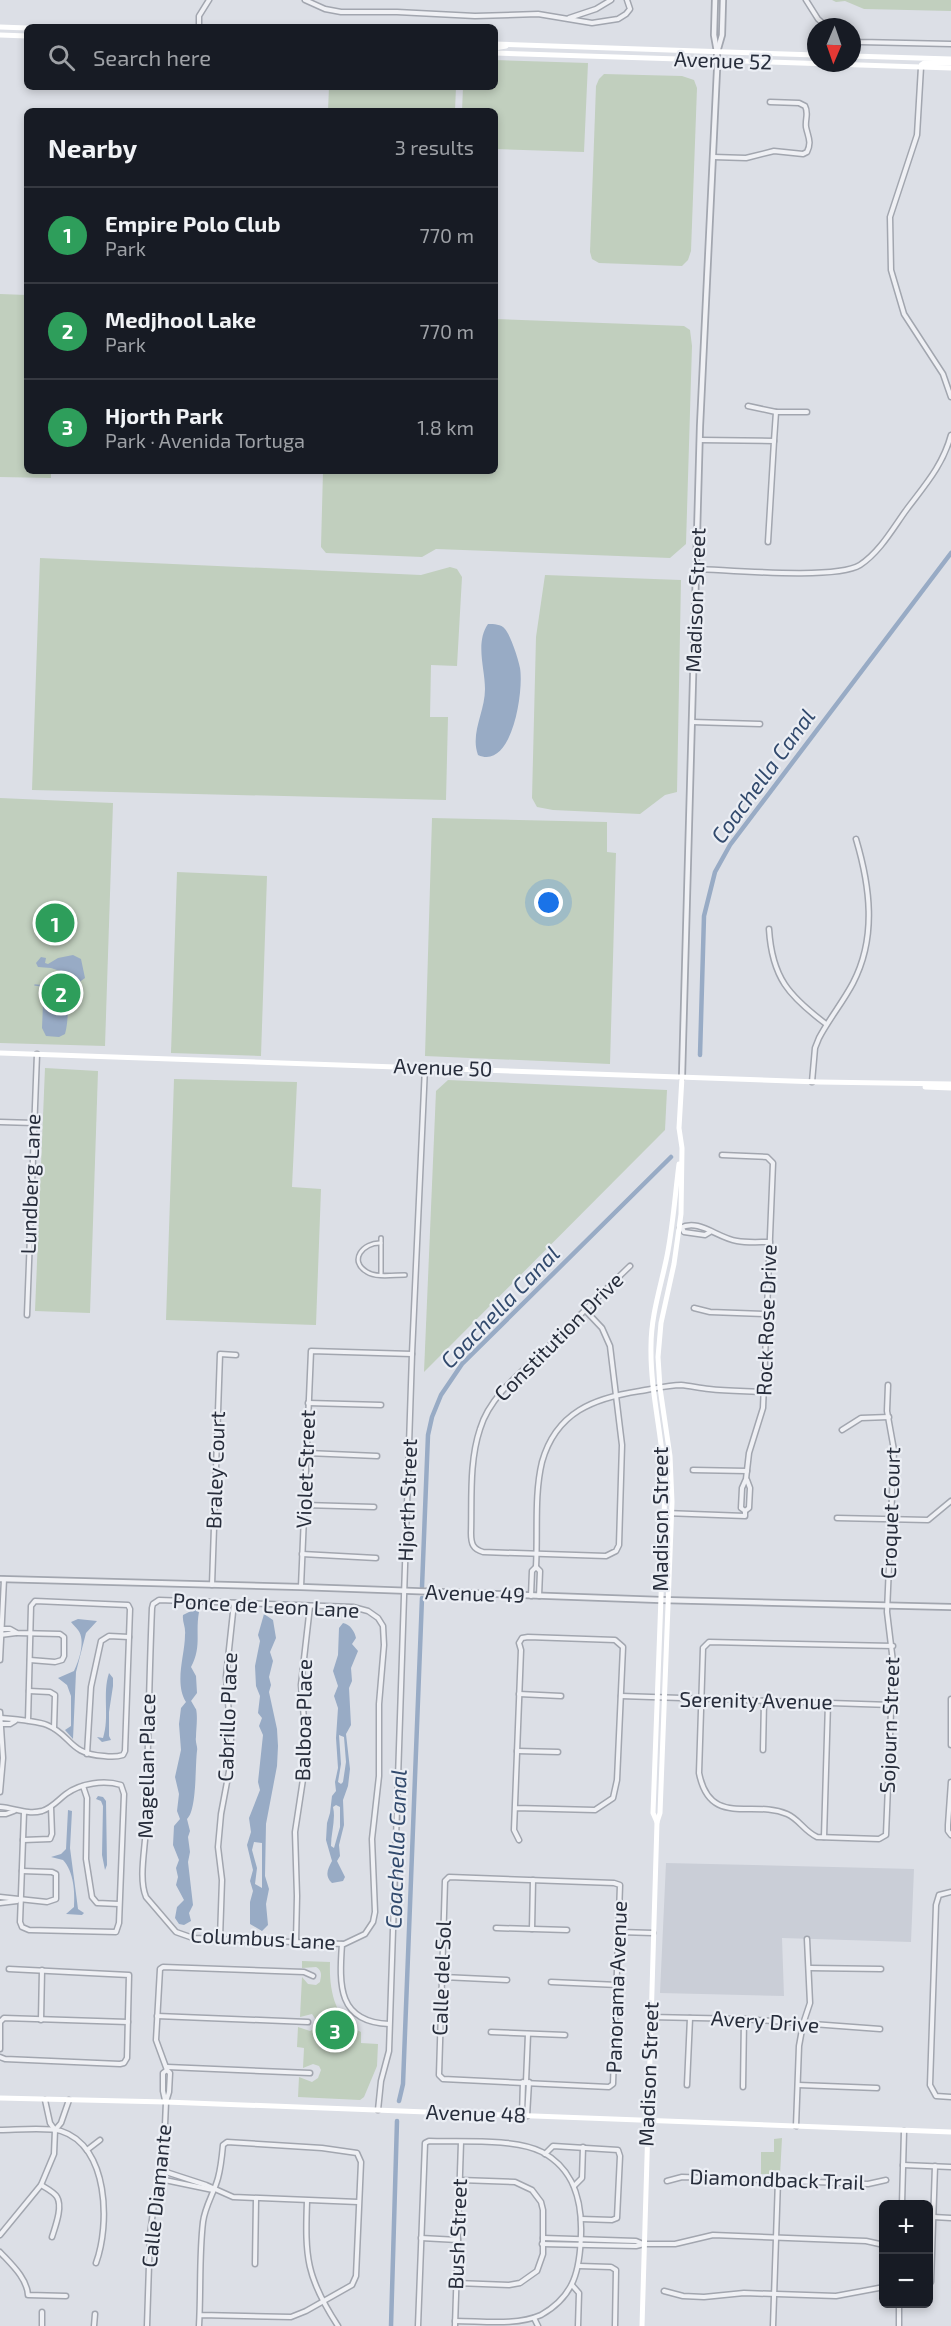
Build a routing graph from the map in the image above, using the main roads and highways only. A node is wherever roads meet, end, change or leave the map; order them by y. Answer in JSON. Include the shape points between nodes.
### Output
{"nodes":[{"id":1,"x":0,"y":27,"type":"edge"},
{"id":2,"x":24,"y":28,"type":"edge"},
{"id":3,"x":0,"y":35,"type":"edge"},
{"id":4,"x":24,"y":36,"type":"edge"},
{"id":5,"x":498,"y":46,"type":"edge"},
{"id":6,"x":498,"y":53,"type":"edge"},
{"id":7,"x":807,"y":55,"type":"edge"},
{"id":8,"x":861,"y":57,"type":"edge"},
{"id":9,"x":951,"y":63,"type":"edge"},
{"id":10,"x":0,"y":1053,"type":"edge"},
{"id":11,"x":682,"y":1077,"type":"junction"},
{"id":12,"x":887,"y":1084,"type":"junction"},
{"id":13,"x":951,"y":1084,"type":"edge"},
{"id":14,"x":951,"y":1088,"type":"edge"},
{"id":15,"x":682,"y":1148,"type":"junction"},
{"id":16,"x":656,"y":1388,"type":"junction"},
{"id":17,"x":668,"y":1513,"type":"junction"},
{"id":18,"x":657,"y":1822,"type":"junction"},
{"id":19,"x":0,"y":2098,"type":"edge"},
{"id":20,"x":647,"y":2121,"type":"junction"},
{"id":21,"x":951,"y":2132,"type":"edge"},
{"id":22,"x":642,"y":2326,"type":"edge"}],
"edges":[{"from":1,"to":2,"type":"main road"},
{"from":3,"to":4,"type":"main road"},
{"from":5,"to":7,"type":"main road","name":"Avenue 52"},
{"from":6,"to":9,"type":"main road","name":"Avenue 52","via":[[921,66]]},
{"from":8,"to":9,"type":"main road"},
{"from":10,"to":11,"type":"main road","name":"Avenue 50"},
{"from":11,"to":12,"type":"main road","name":"Avenue 50"},
{"from":11,"to":15,"type":"main road","name":"Madison Street"},
{"from":12,"to":13,"type":"main road","name":"Avenue 50"},
{"from":12,"to":14,"type":"main road","name":"Avenue 50"},
{"from":15,"to":16,"type":"main road","name":"Madison Street","via":[[681,1228],[659,1333]]},
{"from":15,"to":16,"type":"main road","name":"Madison Street","via":[[667,1256],[652,1326],[651,1364]]},
{"from":16,"to":17,"type":"main road","name":"Madison Street","via":[[670,1456]]},
{"from":17,"to":18,"type":"main road","name":"Madison Street","via":[[665,1699]]},
{"from":17,"to":18,"type":"main road","name":"Madison Street","via":[[657,1698],[653,1813]]},
{"from":18,"to":20,"type":"main road","name":"Madison Street"},
{"from":19,"to":20,"type":"main road","name":"Avenue 48"},
{"from":20,"to":21,"type":"main road","name":"Avenue 48"},
{"from":20,"to":22,"type":"main road","name":"Madison Street"}]}
